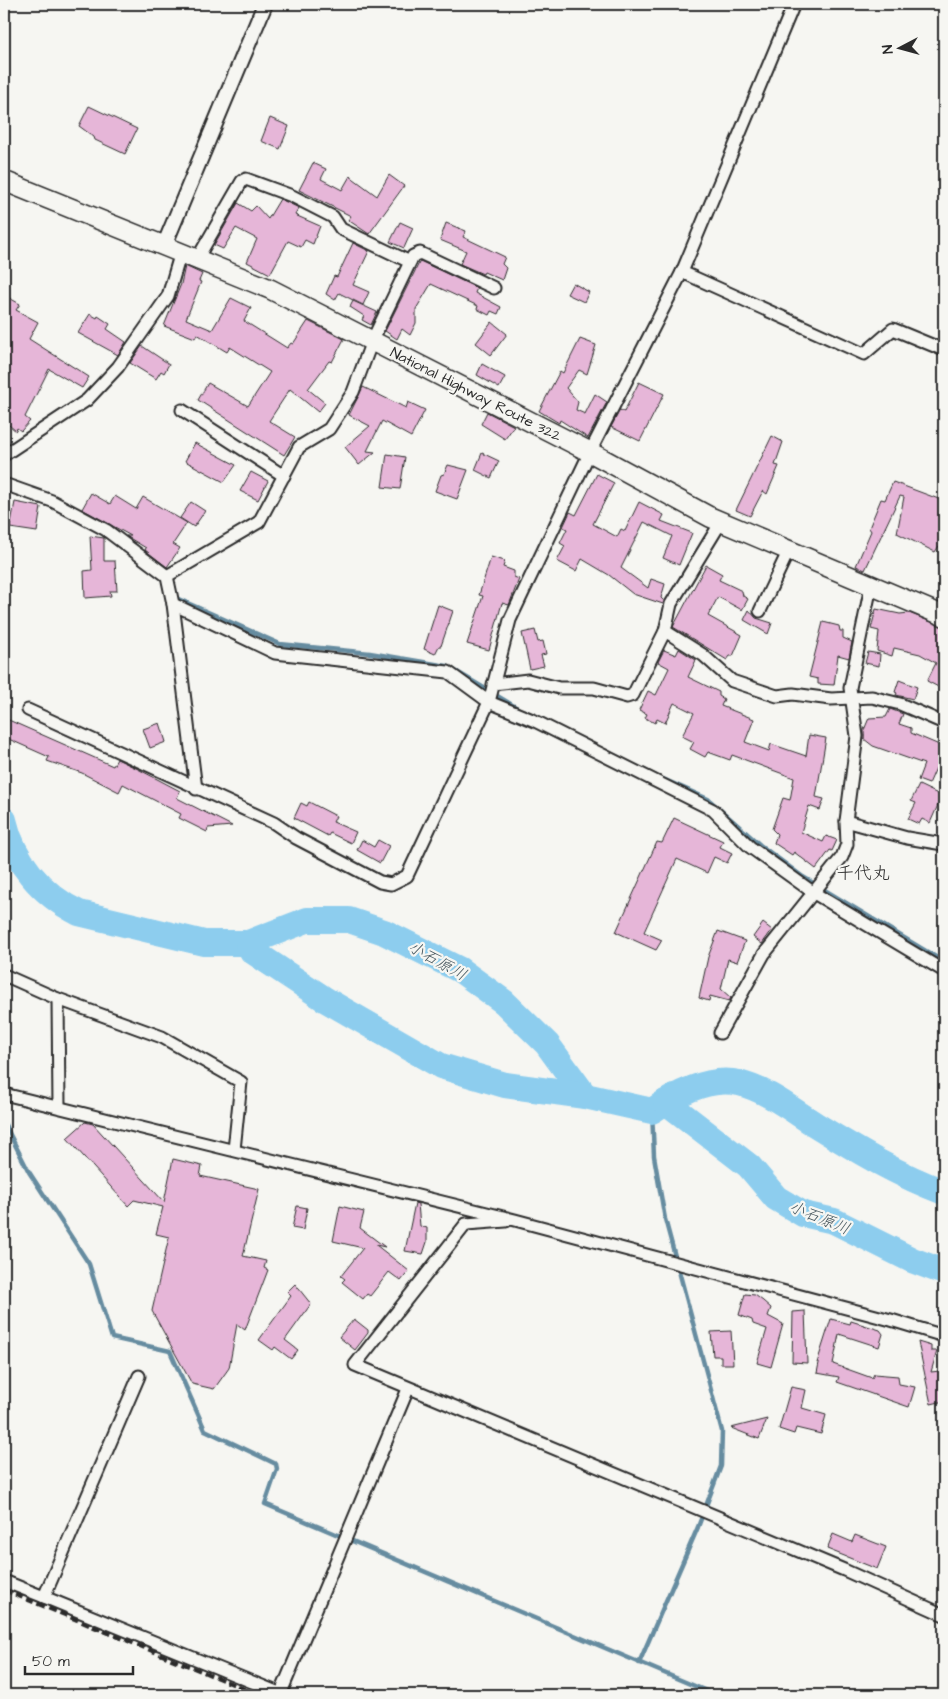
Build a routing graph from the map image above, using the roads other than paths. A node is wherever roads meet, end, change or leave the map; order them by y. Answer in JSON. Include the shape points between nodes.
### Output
{"nodes":[{"id":1,"x":265,"y":4,"type":"edge"},
{"id":2,"x":794,"y":4,"type":"edge"},
{"id":3,"x":4,"y":181,"type":"edge"},
{"id":4,"x":181,"y":253,"type":"junction"},
{"id":5,"x":410,"y":262,"type":"junction"},
{"id":6,"x":682,"y":272,"type":"junction"},
{"id":7,"x":494,"y":288,"type":"dead end"},
{"id":8,"x":372,"y":341,"type":"junction"},
{"id":9,"x":944,"y":350,"type":"edge"},
{"id":10,"x":182,"y":410,"type":"dead end"},
{"id":11,"x":590,"y":452,"type":"junction"},
{"id":12,"x":4,"y":455,"type":"edge"},
{"id":13,"x":284,"y":476,"type":"junction"},
{"id":14,"x":4,"y":484,"type":"edge"},
{"id":15,"x":720,"y":522,"type":"junction"},
{"id":16,"x":789,"y":550,"type":"junction"},
{"id":17,"x":169,"y":574,"type":"junction"},
{"id":18,"x":870,"y":586,"type":"junction"},
{"id":19,"x":173,"y":604,"type":"junction"},
{"id":20,"x":760,"y":611,"type":"dead end"},
{"id":21,"x":944,"y":616,"type":"edge"},
{"id":22,"x":665,"y":631,"type":"junction"},
{"id":23,"x":491,"y":693,"type":"junction"},
{"id":24,"x":853,"y":700,"type":"junction"},
{"id":25,"x":28,"y":710,"type":"dead end"},
{"id":26,"x":944,"y":723,"type":"edge"},
{"id":27,"x":196,"y":789,"type":"junction"},
{"id":28,"x":846,"y":821,"type":"junction"},
{"id":29,"x":944,"y":842,"type":"edge"},
{"id":30,"x":817,"y":890,"type":"junction"},
{"id":31,"x":944,"y":971,"type":"edge"},
{"id":32,"x":4,"y":976,"type":"edge"},
{"id":33,"x":58,"y":999,"type":"junction"},
{"id":34,"x":720,"y":1033,"type":"dead end"},
{"id":35,"x":4,"y":1094,"type":"edge"},
{"id":36,"x":59,"y":1107,"type":"junction"},
{"id":37,"x":234,"y":1150,"type":"junction"},
{"id":38,"x":515,"y":1220,"type":"junction"},
{"id":39,"x":944,"y":1336,"type":"edge"},
{"id":40,"x":139,"y":1376,"type":"dead end"},
{"id":41,"x":408,"y":1389,"type":"junction"},
{"id":42,"x":4,"y":1581,"type":"edge"},
{"id":43,"x":44,"y":1597,"type":"junction"},
{"id":44,"x":944,"y":1615,"type":"edge"},
{"id":45,"x":282,"y":1695,"type":"edge"}],
"edges":[{"from":1,"to":4,"type":"street"},
{"from":2,"to":6,"type":"street"},
{"from":3,"to":4,"type":"highway","name":"National Highway Route 322"},
{"from":4,"to":5,"type":"street","via":[[246,178],[333,217],[341,229]]},
{"from":4,"to":8,"type":"highway","name":"National Highway Route 322","via":[[270,289]]},
{"from":4,"to":12,"type":"street","via":[[168,296],[118,366],[87,400]]},
{"from":5,"to":7,"type":"street","via":[[420,253]]},
{"from":5,"to":8,"type":"street"},
{"from":6,"to":9,"type":"street","via":[[864,354],[893,329]]},
{"from":6,"to":11,"type":"street"},
{"from":8,"to":11,"type":"highway","name":"National Highway Route 322"},
{"from":8,"to":13,"type":"street","via":[[353,392],[329,429],[300,447]]},
{"from":10,"to":13,"type":"street"},
{"from":11,"to":15,"type":"highway","name":"National Highway Route 322"},
{"from":11,"to":23,"type":"street","via":[[510,620]]},
{"from":13,"to":17,"type":"street","via":[[259,522]]},
{"from":14,"to":17,"type":"street","via":[[52,501],[106,530]]},
{"from":15,"to":16,"type":"highway","name":"National Highway Route 322"},
{"from":15,"to":22,"type":"street","via":[[671,604]]},
{"from":16,"to":18,"type":"highway","name":"National Highway Route 322"},
{"from":16,"to":20,"type":"street"},
{"from":17,"to":19,"type":"street"},
{"from":18,"to":21,"type":"highway","name":"National Highway Route 322"},
{"from":18,"to":24,"type":"street","via":[[850,688]]},
{"from":19,"to":23,"type":"street","via":[[275,653],[448,672]]},
{"from":19,"to":27,"type":"street"},
{"from":22,"to":23,"type":"street","via":[[632,695],[627,697],[594,688],[559,688],[528,680]]},
{"from":22,"to":24,"type":"street","via":[[703,654],[732,681],[777,696],[793,694]]},
{"from":23,"to":27,"type":"street","via":[[407,876],[391,884],[296,838],[274,823]]},
{"from":23,"to":30,"type":"street","via":[[535,722],[713,810],[750,847]]},
{"from":24,"to":26,"type":"street","via":[[872,697],[900,704]]},
{"from":24,"to":28,"type":"street","via":[[856,736]]},
{"from":25,"to":27,"type":"street"},
{"from":28,"to":29,"type":"street","via":[[907,838]]},
{"from":28,"to":30,"type":"street","via":[[848,844]]},
{"from":30,"to":31,"type":"street"},
{"from":30,"to":34,"type":"street","via":[[764,954]]},
{"from":32,"to":33,"type":"street"},
{"from":33,"to":36,"type":"street"},
{"from":33,"to":37,"type":"street","via":[[162,1037],[241,1082]]},
{"from":35,"to":36,"type":"street"},
{"from":36,"to":37,"type":"street"},
{"from":37,"to":38,"type":"street"},
{"from":38,"to":39,"type":"street"},
{"from":38,"to":41,"type":"street","via":[[466,1224],[355,1365]]},
{"from":40,"to":43,"type":"street"},
{"from":41,"to":44,"type":"street","via":[[844,1570]]},
{"from":41,"to":45,"type":"street"},
{"from":42,"to":43,"type":"street"},
{"from":43,"to":45,"type":"street"}]}
